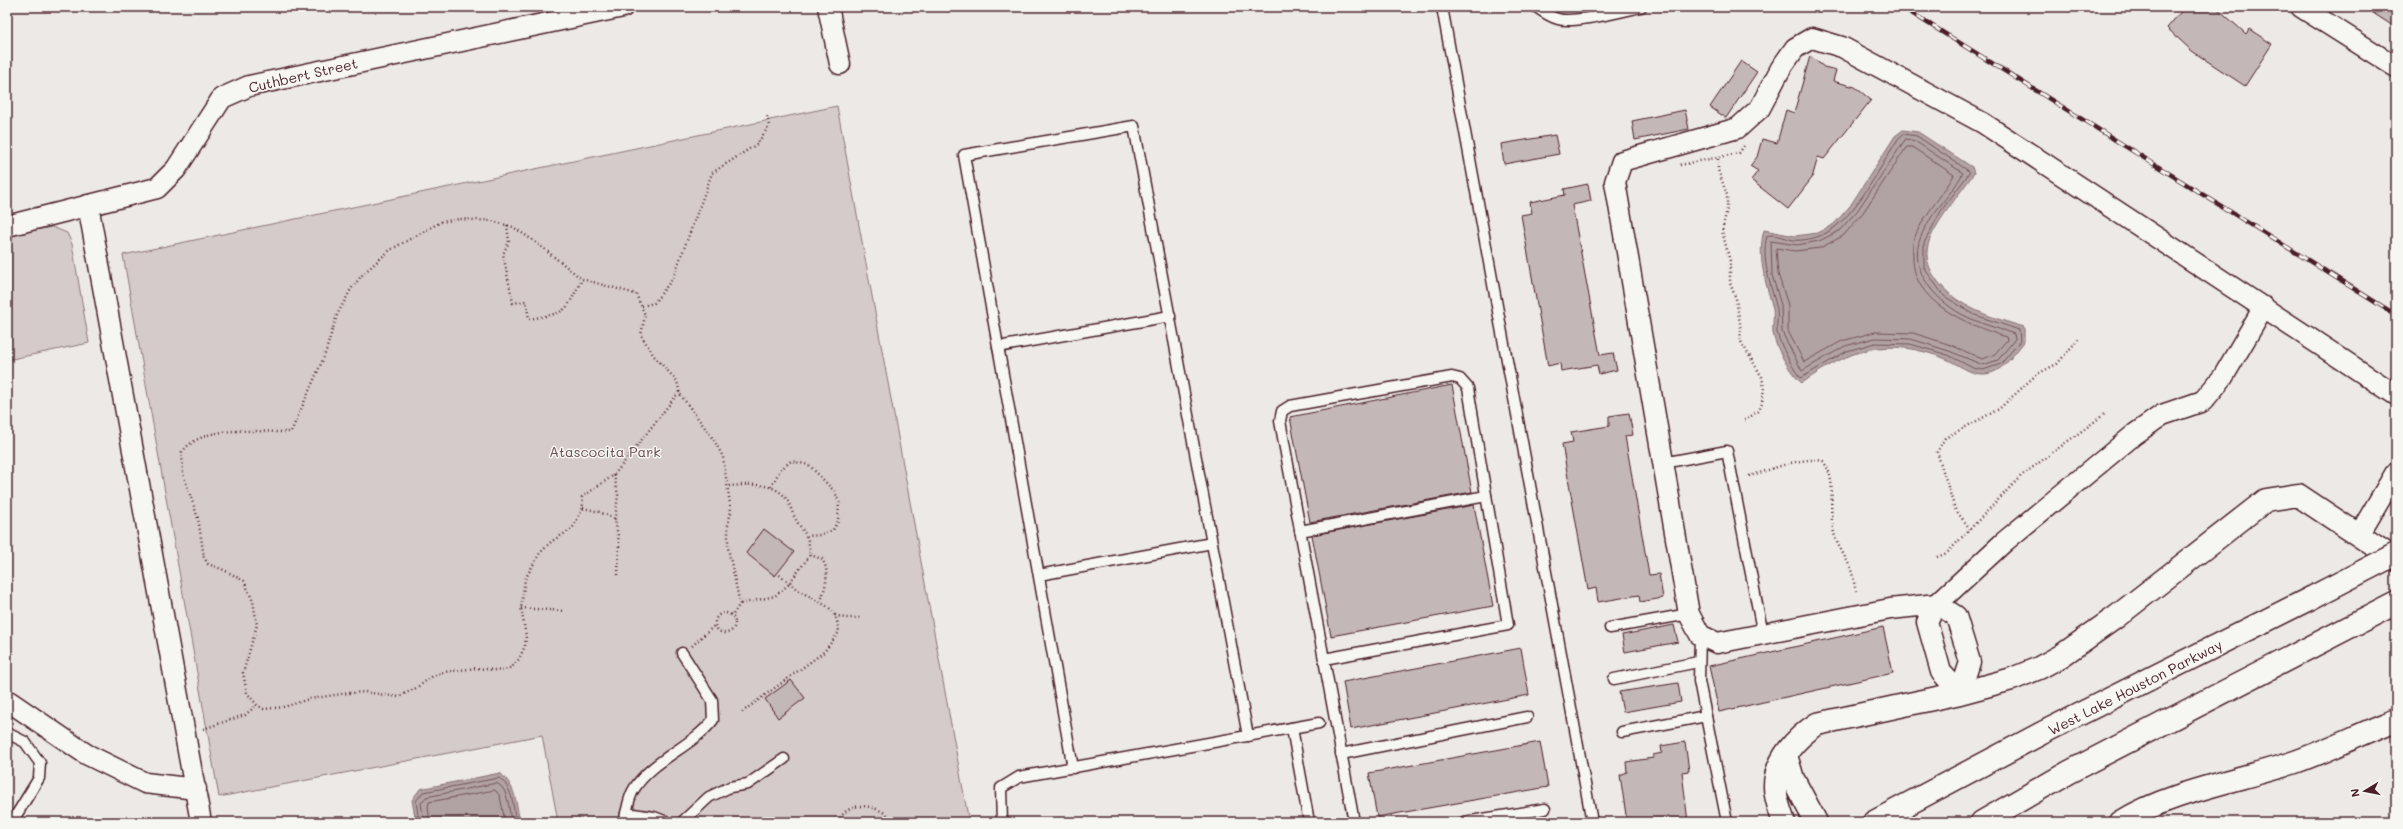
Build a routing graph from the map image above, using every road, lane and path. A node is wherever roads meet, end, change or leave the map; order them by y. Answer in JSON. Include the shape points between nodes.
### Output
{"nodes":[{"id":1,"x":623,"y":7,"type":"edge"},
{"id":2,"x":828,"y":7,"type":"edge"},
{"id":3,"x":1442,"y":7,"type":"edge"},
{"id":4,"x":1536,"y":7,"type":"edge"},
{"id":5,"x":1641,"y":7,"type":"edge"},
{"id":6,"x":2301,"y":7,"type":"edge"},
{"id":7,"x":840,"y":64,"type":"dead end"},
{"id":8,"x":2396,"y":67,"type":"edge"},
{"id":9,"x":767,"y":116,"type":"dead end"},
{"id":10,"x":1718,"y":159,"type":"dead end"},
{"id":11,"x":88,"y":205,"type":"junction"},
{"id":12,"x":7,"y":226,"type":"edge"},
{"id":13,"x":507,"y":226,"type":"junction"},
{"id":14,"x":582,"y":279,"type":"junction"},
{"id":15,"x":642,"y":306,"type":"junction"},
{"id":16,"x":2264,"y":307,"type":"junction"},
{"id":17,"x":1170,"y":316,"type":"junction"},
{"id":18,"x":2080,"y":337,"type":"dead end"},
{"id":19,"x":998,"y":347,"type":"junction"},
{"id":20,"x":679,"y":392,"type":"junction"},
{"id":21,"x":2396,"y":395,"type":"edge"},
{"id":22,"x":2106,"y":413,"type":"dead end"},
{"id":23,"x":1742,"y":422,"type":"dead end"},
{"id":24,"x":1663,"y":463,"type":"junction"},
{"id":25,"x":2396,"y":472,"type":"edge"},
{"id":26,"x":614,"y":475,"type":"junction"},
{"id":27,"x":1750,"y":476,"type":"dead end"},
{"id":28,"x":729,"y":486,"type":"junction"},
{"id":29,"x":771,"y":487,"type":"junction"},
{"id":30,"x":1486,"y":496,"type":"junction"},
{"id":31,"x":583,"y":508,"type":"junction"},
{"id":32,"x":615,"y":519,"type":"junction"},
{"id":33,"x":1970,"y":529,"type":"junction"},
{"id":34,"x":1300,"y":531,"type":"junction"},
{"id":35,"x":2359,"y":535,"type":"junction"},
{"id":36,"x":808,"y":536,"type":"junction"},
{"id":37,"x":1212,"y":543,"type":"junction"},
{"id":38,"x":2396,"y":554,"type":"edge"},
{"id":39,"x":810,"y":555,"type":"junction"},
{"id":40,"x":1937,"y":557,"type":"dead end"},
{"id":41,"x":2396,"y":560,"type":"edge"},
{"id":42,"x":777,"y":573,"type":"dead end"},
{"id":43,"x":618,"y":575,"type":"dead end"},
{"id":44,"x":1039,"y":575,"type":"junction"},
{"id":45,"x":790,"y":582,"type":"junction"},
{"id":46,"x":1856,"y":591,"type":"dead end"},
{"id":47,"x":820,"y":601,"type":"junction"},
{"id":48,"x":2396,"y":603,"type":"edge"},
{"id":49,"x":740,"y":604,"type":"junction"},
{"id":50,"x":1937,"y":604,"type":"junction"},
{"id":51,"x":521,"y":608,"type":"junction"},
{"id":52,"x":564,"y":611,"type":"dead end"},
{"id":53,"x":1689,"y":614,"type":"junction"},
{"id":54,"x":835,"y":615,"type":"junction"},
{"id":55,"x":732,"y":616,"type":"junction"},
{"id":56,"x":861,"y":618,"type":"dead end"},
{"id":57,"x":715,"y":625,"type":"junction"},
{"id":58,"x":1610,"y":628,"type":"dead end"},
{"id":59,"x":1700,"y":635,"type":"junction"},
{"id":60,"x":1762,"y":635,"type":"junction"},
{"id":61,"x":682,"y":653,"type":"joint"},
{"id":62,"x":1324,"y":659,"type":"junction"},
{"id":63,"x":1698,"y":662,"type":"junction"},
{"id":64,"x":1614,"y":679,"type":"dead end"},
{"id":65,"x":1960,"y":693,"type":"junction"},
{"id":66,"x":7,"y":700,"type":"edge"},
{"id":67,"x":257,"y":705,"type":"junction"},
{"id":68,"x":742,"y":712,"type":"dead end"},
{"id":69,"x":1706,"y":716,"type":"junction"},
{"id":70,"x":1527,"y":717,"type":"dead end"},
{"id":71,"x":2396,"y":720,"type":"edge"},
{"id":72,"x":1319,"y":723,"type":"dead end"},
{"id":73,"x":1292,"y":728,"type":"junction"},
{"id":74,"x":1622,"y":732,"type":"dead end"},
{"id":75,"x":7,"y":733,"type":"edge"},
{"id":76,"x":186,"y":734,"type":"junction"},
{"id":77,"x":1248,"y":736,"type":"junction"},
{"id":78,"x":1342,"y":754,"type":"junction"},
{"id":79,"x":1786,"y":755,"type":"junction"},
{"id":80,"x":784,"y":759,"type":"dead end"},
{"id":81,"x":1073,"y":768,"type":"junction"},
{"id":82,"x":196,"y":789,"type":"junction"},
{"id":83,"x":1545,"y":809,"type":"dead end"},
{"id":84,"x":625,"y":818,"type":"edge"},
{"id":85,"x":12,"y":822,"type":"edge"},
{"id":86,"x":201,"y":822,"type":"edge"},
{"id":87,"x":667,"y":822,"type":"edge"},
{"id":88,"x":682,"y":822,"type":"edge"},
{"id":89,"x":839,"y":822,"type":"edge"},
{"id":90,"x":894,"y":822,"type":"edge"},
{"id":91,"x":1002,"y":822,"type":"edge"},
{"id":92,"x":1309,"y":822,"type":"edge"},
{"id":93,"x":1354,"y":822,"type":"edge"},
{"id":94,"x":1464,"y":822,"type":"edge"},
{"id":95,"x":1592,"y":822,"type":"edge"},
{"id":96,"x":1727,"y":822,"type":"edge"},
{"id":97,"x":1784,"y":822,"type":"edge"},
{"id":98,"x":1816,"y":822,"type":"edge"},
{"id":99,"x":1874,"y":822,"type":"edge"},
{"id":100,"x":1982,"y":822,"type":"edge"},
{"id":101,"x":2121,"y":822,"type":"edge"}],
"edges":[{"from":1,"to":11,"type":"street","name":"Cuthbert Street","via":[[249,86],[222,98],[176,169],[157,188]]},
{"from":2,"to":7,"type":"street"},
{"from":3,"to":95,"type":"lane"},
{"from":4,"to":5,"type":"lane","via":[[1559,20],[1572,20]]},
{"from":6,"to":8,"type":"street"},
{"from":9,"to":15,"type":"path","via":[[769,126],[757,144],[712,174],[673,278],[654,303]]},
{"from":10,"to":23,"type":"path","via":[[1718,170],[1727,195],[1722,231],[1730,261],[1730,283],[1741,330],[1740,340],[1762,377],[1764,388],[1759,410]]},
{"from":11,"to":12,"type":"street","name":"Cuthbert Street"},
{"from":11,"to":76,"type":"street"},
{"from":13,"to":14,"type":"path","via":[[534,241]]},
{"from":13,"to":14,"type":"path","via":[[509,242],[504,254],[513,303],[526,300],[529,319],[562,313]]},
{"from":13,"to":67,"type":"path","via":[[492,221],[460,219],[442,222],[390,250],[363,274],[351,289],[337,315],[324,357],[291,432],[223,432],[200,436],[190,442],[182,452],[183,474],[198,518],[204,556],[208,564],[244,581],[253,602],[257,625],[243,674],[247,693]]},
{"from":14,"to":15,"type":"path","via":[[636,294]]},
{"from":15,"to":20,"type":"path","via":[[644,315],[641,335],[654,356],[678,381]]},
{"from":16,"to":21,"type":"street"},
{"from":16,"to":24,"type":"street","via":[[1983,123],[1842,47],[1812,38],[1795,48],[1781,68],[1760,108],[1738,128],[1622,161],[1615,182]]},
{"from":16,"to":50,"type":"street","via":[[2223,376],[2203,401],[2162,415],[2135,434],[2010,537]]},
{"from":17,"to":19,"type":"lane"},
{"from":17,"to":19,"type":"lane","via":[[1134,126],[964,155]]},
{"from":17,"to":37,"type":"lane"},
{"from":18,"to":33,"type":"path","via":[[2057,364],[2037,374],[1999,409],[1945,438],[1937,452],[1955,508]]},
{"from":19,"to":44,"type":"lane"},
{"from":20,"to":26,"type":"path"},
{"from":20,"to":28,"type":"path","via":[[723,457]]},
{"from":22,"to":33,"type":"path","via":[[2021,476]]},
{"from":24,"to":53,"type":"street"},
{"from":24,"to":60,"type":"lane","via":[[1727,451]]},
{"from":25,"to":35,"type":"street"},
{"from":26,"to":31,"type":"path","via":[[582,497]]},
{"from":26,"to":32,"type":"path","via":[[618,495]]},
{"from":27,"to":46,"type":"path","via":[[1804,460],[1823,461],[1830,470],[1833,490],[1831,518],[1836,544],[1850,568]]},
{"from":28,"to":29,"type":"path","via":[[749,484]]},
{"from":28,"to":49,"type":"path","via":[[731,511],[728,548]]},
{"from":29,"to":36,"type":"path","via":[[784,495]]},
{"from":29,"to":36,"type":"path","via":[[780,470],[791,462],[809,465],[835,492],[839,502],[838,521],[833,530]]},
{"from":30,"to":34,"type":"lane"},
{"from":30,"to":34,"type":"lane","via":[[1468,388],[1460,379],[1452,377],[1290,406],[1282,412],[1280,421]]},
{"from":30,"to":62,"type":"lane","via":[[1508,625]]},
{"from":31,"to":32,"type":"path"},
{"from":31,"to":51,"type":"path","via":[[572,530],[552,541],[532,564],[525,579]]},
{"from":32,"to":43,"type":"path","via":[[619,542]]},
{"from":33,"to":40,"type":"path","via":[[1946,553]]},
{"from":34,"to":62,"type":"lane"},
{"from":35,"to":41,"type":"street"},
{"from":35,"to":65,"type":"street","via":[[2298,495],[2266,500],[2122,613],[2061,656],[2012,679]]},
{"from":36,"to":39,"type":"path"},
{"from":37,"to":44,"type":"lane"},
{"from":37,"to":77,"type":"lane"},
{"from":38,"to":99,"type":"street","name":"West Lake Houston Parkway","bridge":true,"via":[[2044,732]]},
{"from":39,"to":45,"type":"path"},
{"from":39,"to":47,"type":"path","via":[[822,559],[826,566],[828,580]]},
{"from":42,"to":45,"type":"path"},
{"from":44,"to":81,"type":"lane"},
{"from":45,"to":47,"type":"path","via":[[804,594]]},
{"from":45,"to":49,"type":"path","via":[[774,596]]},
{"from":47,"to":54,"type":"path","via":[[831,607]]},
{"from":48,"to":100,"type":"street","via":[[2069,772]]},
{"from":49,"to":55,"type":"path"},
{"from":50,"to":60,"type":"street","via":[[1890,609]]},
{"from":50,"to":65,"type":"street","via":[[1927,622],[1941,672]]},
{"from":50,"to":65,"type":"street","via":[[1956,616],[1970,662]]},
{"from":51,"to":52,"type":"path"},
{"from":51,"to":67,"type":"path","via":[[526,636],[525,646],[512,667],[502,671],[477,668],[444,672],[432,676],[398,697],[365,692],[309,699],[284,708],[264,709]]},
{"from":53,"to":58,"type":"lane"},
{"from":53,"to":59,"type":"street"},
{"from":54,"to":56,"type":"path"},
{"from":54,"to":68,"type":"path","via":[[839,632],[824,652]]},
{"from":55,"to":57,"type":"path","via":[[727,613],[720,614]]},
{"from":55,"to":57,"type":"path","via":[[734,626],[731,631],[721,632]]},
{"from":57,"to":61,"type":"path"},
{"from":59,"to":60,"type":"street","via":[[1717,643]]},
{"from":59,"to":63,"type":"lane"},
{"from":61,"to":84,"type":"lane","via":[[712,700],[713,720],[706,730],[671,754],[633,790]]},
{"from":62,"to":78,"type":"lane"},
{"from":63,"to":64,"type":"lane"},
{"from":63,"to":69,"type":"lane"},
{"from":65,"to":79,"type":"street","via":[[1817,724],[1802,734]]},
{"from":66,"to":82,"type":"street","via":[[86,754],[145,782]]},
{"from":67,"to":76,"type":"path","via":[[245,715],[230,722]]},
{"from":69,"to":74,"type":"lane"},
{"from":69,"to":96,"type":"lane"},
{"from":70,"to":78,"type":"lane"},
{"from":71,"to":101,"type":"street","via":[[2296,762],[2221,783],[2138,811]]},
{"from":72,"to":73,"type":"lane"},
{"from":73,"to":77,"type":"lane"},
{"from":73,"to":92,"type":"lane"},
{"from":75,"to":85,"type":"lane","via":[[25,742],[40,763],[39,778]]},
{"from":76,"to":82,"type":"street"},
{"from":77,"to":81,"type":"lane"},
{"from":78,"to":93,"type":"lane"},
{"from":79,"to":97,"type":"street","via":[[1778,769],[1775,786]]},
{"from":79,"to":98,"type":"street","via":[[1793,779]]},
{"from":80,"to":88,"type":"lane","via":[[748,784],[709,797]]},
{"from":81,"to":91,"type":"lane","via":[[1019,777],[1001,788]]},
{"from":82,"to":86,"type":"street"},
{"from":83,"to":94,"type":"lane"},
{"from":84,"to":87,"type":"lane","via":[[654,817]]},
{"from":89,"to":90,"type":"path","via":[[847,811],[858,806],[871,806],[883,811]]}]}
